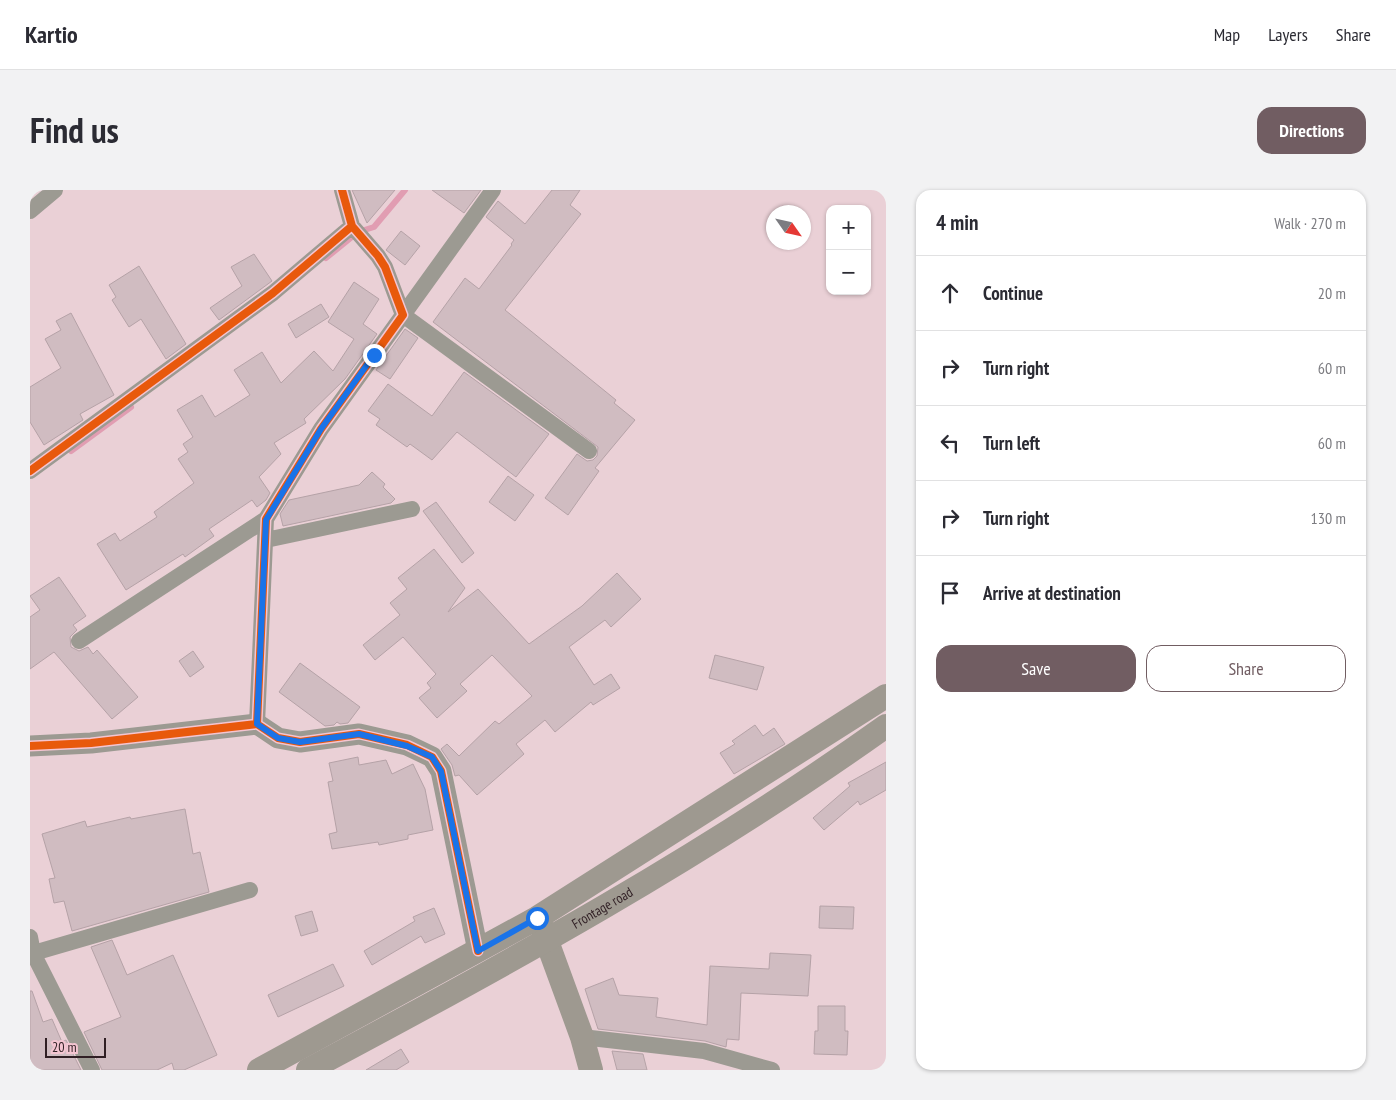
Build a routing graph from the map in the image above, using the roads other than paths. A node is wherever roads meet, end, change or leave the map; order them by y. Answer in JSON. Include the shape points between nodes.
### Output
{"nodes":[{"id":1,"x":55,"y":190,"type":"edge"},
{"id":2,"x":342,"y":190,"type":"edge"},
{"id":3,"x":493,"y":190,"type":"edge"},
{"id":4,"x":30,"y":212,"type":"edge"},
{"id":5,"x":352,"y":226,"type":"junction"},
{"id":6,"x":403,"y":314,"type":"junction"},
{"id":7,"x":589,"y":451,"type":"dead end"},
{"id":8,"x":30,"y":471,"type":"edge"},
{"id":9,"x":412,"y":509,"type":"dead end"},
{"id":10,"x":266,"y":520,"type":"junction"},
{"id":11,"x":266,"y":540,"type":"junction"},
{"id":12,"x":79,"y":641,"type":"dead end"},
{"id":13,"x":884,"y":701,"type":"edge"},
{"id":14,"x":257,"y":724,"type":"junction"},
{"id":15,"x":886,"y":726,"type":"edge"},
{"id":16,"x":30,"y":746,"type":"edge"},
{"id":17,"x":250,"y":890,"type":"dead end"},
{"id":18,"x":537,"y":918,"type":"junction"},
{"id":19,"x":30,"y":937,"type":"edge"},
{"id":20,"x":548,"y":938,"type":"junction"},
{"id":21,"x":478,"y":951,"type":"junction"},
{"id":22,"x":32,"y":953,"type":"edge"},
{"id":23,"x":582,"y":1037,"type":"junction"},
{"id":24,"x":92,"y":1070,"type":"edge"},
{"id":25,"x":259,"y":1070,"type":"edge"},
{"id":26,"x":308,"y":1070,"type":"edge"},
{"id":27,"x":591,"y":1070,"type":"edge"},
{"id":28,"x":772,"y":1070,"type":"edge"}],
"edges":[{"from":1,"to":4,"type":"street"},
{"from":2,"to":5,"type":"street"},
{"from":3,"to":6,"type":"street"},
{"from":5,"to":6,"type":"street","via":[[385,267]]},
{"from":5,"to":8,"type":"street","via":[[273,293]]},
{"from":6,"to":7,"type":"street"},
{"from":6,"to":10,"type":"street","via":[[321,429]]},
{"from":9,"to":11,"type":"street"},
{"from":10,"to":11,"type":"street"},
{"from":10,"to":12,"type":"street"},
{"from":11,"to":14,"type":"street"},
{"from":13,"to":18,"type":"main road"},
{"from":14,"to":16,"type":"street","via":[[91,743]]},
{"from":14,"to":21,"type":"street","via":[[278,738],[300,742],[359,734],[407,746],[432,757],[441,771]]},
{"from":15,"to":20,"type":"main road","name":"Frontage road","via":[[712,841]]},
{"from":17,"to":22,"type":"street"},
{"from":18,"to":20,"type":"main road"},
{"from":18,"to":21,"type":"main road"},
{"from":19,"to":22,"type":"street"},
{"from":20,"to":23,"type":"main road"},
{"from":20,"to":26,"type":"main road","name":"Frontage road"},
{"from":21,"to":25,"type":"main road"},
{"from":22,"to":24,"type":"street"},
{"from":23,"to":27,"type":"main road"},
{"from":23,"to":28,"type":"street","via":[[704,1051]]}]}
